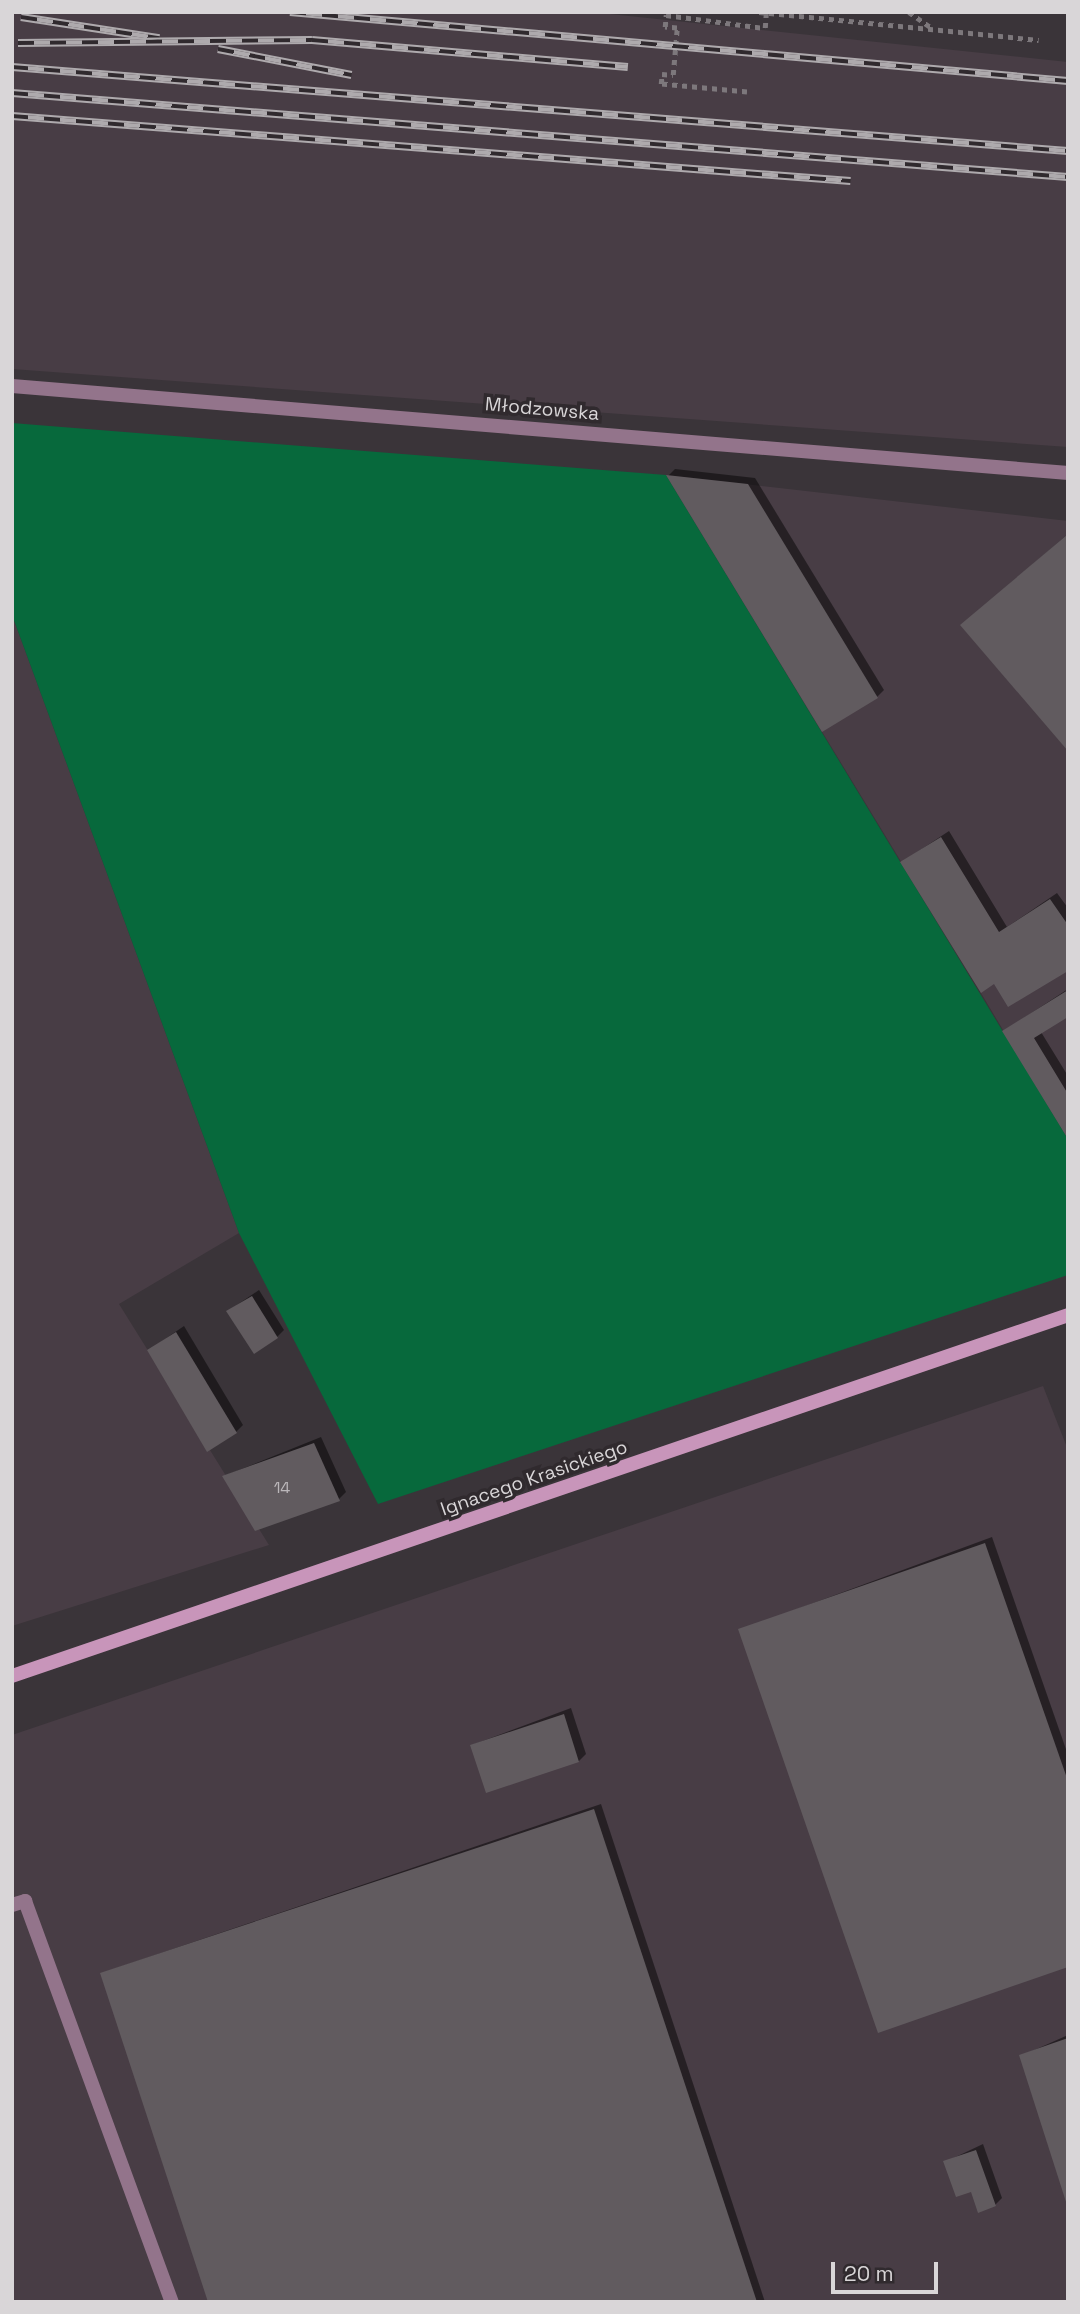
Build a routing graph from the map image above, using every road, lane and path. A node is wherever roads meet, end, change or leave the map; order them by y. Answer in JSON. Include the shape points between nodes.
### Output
{"nodes":[{"id":1,"x":759,"y":12,"type":"edge"},
{"id":2,"x":910,"y":12,"type":"edge"},
{"id":3,"x":766,"y":13,"type":"edge"},
{"id":4,"x":795,"y":14,"type":"edge"},
{"id":5,"x":933,"y":29,"type":"junction"},
{"id":6,"x":1039,"y":40,"type":"dead end"},
{"id":7,"x":747,"y":92,"type":"dead end"},
{"id":8,"x":12,"y":386,"type":"edge"},
{"id":9,"x":1068,"y":473,"type":"edge"},
{"id":10,"x":1068,"y":1315,"type":"edge"},
{"id":11,"x":12,"y":1676,"type":"edge"},
{"id":12,"x":12,"y":1905,"type":"edge"},
{"id":13,"x":172,"y":2302,"type":"edge"}],
"edges":[{"from":1,"to":3,"type":"path"},
{"from":2,"to":5,"type":"path"},
{"from":3,"to":4,"type":"path"},
{"from":3,"to":7,"type":"path","via":[[765,29],[666,15],[665,27],[677,28],[673,75],[662,74],[661,84]]},
{"from":4,"to":5,"type":"path"},
{"from":5,"to":6,"type":"path"},
{"from":8,"to":9,"type":"street","name":"Młodzowska"},
{"from":10,"to":11,"type":"street","name":"Ignacego Krasickiego"},
{"from":12,"to":13,"type":"street","via":[[25,1901]]}]}
